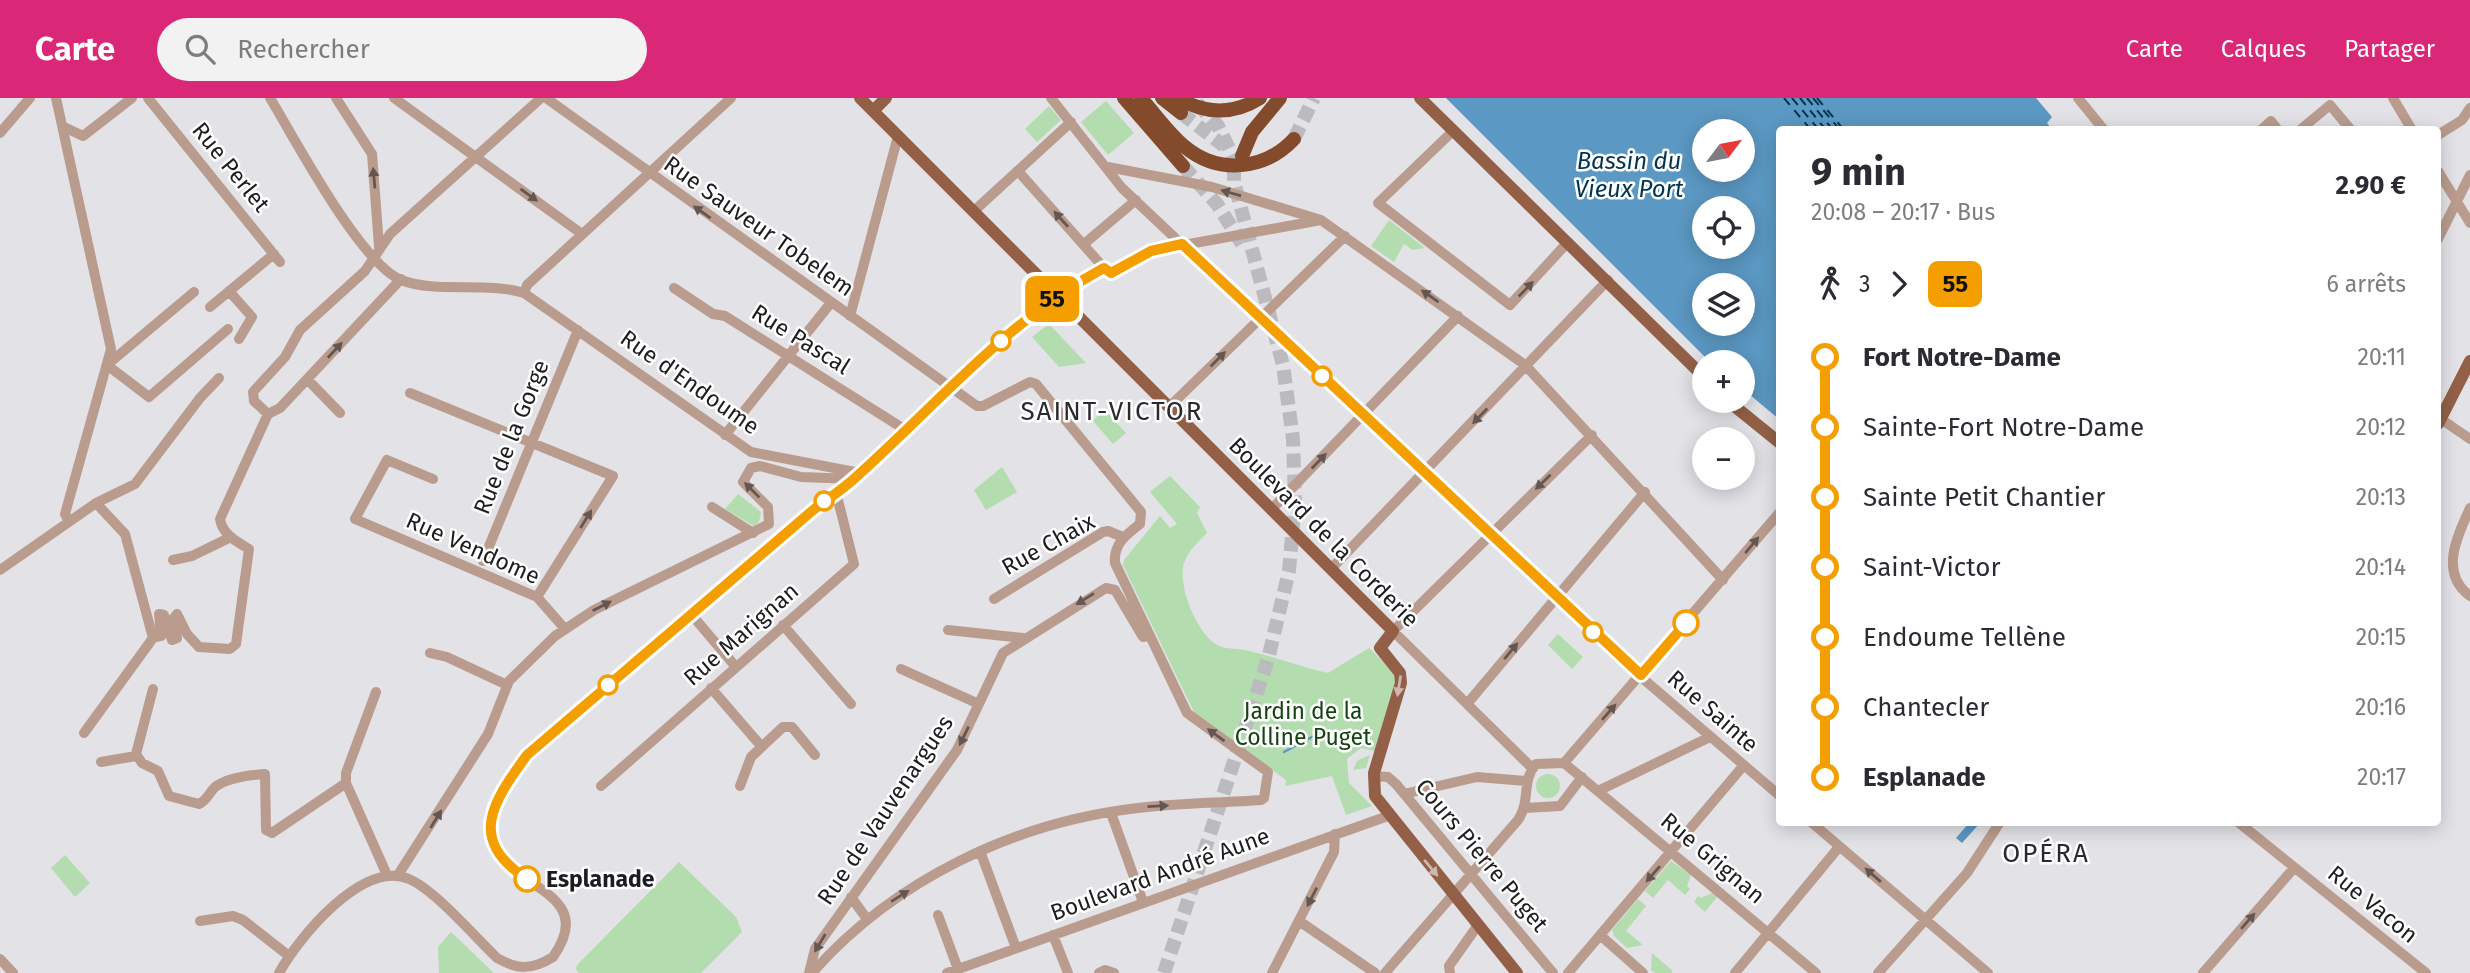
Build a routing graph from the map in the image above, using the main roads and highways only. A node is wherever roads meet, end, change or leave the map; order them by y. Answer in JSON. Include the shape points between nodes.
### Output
{"nodes":[{"id":1,"x":860,"y":98,"type":"edge"},
{"id":2,"x":886,"y":98,"type":"edge"},
{"id":3,"x":1124,"y":98,"type":"edge"},
{"id":4,"x":1141,"y":98,"type":"edge"},
{"id":5,"x":1162,"y":98,"type":"edge"},
{"id":6,"x":1260,"y":98,"type":"edge"},
{"id":7,"x":1268,"y":98,"type":"edge"},
{"id":8,"x":1280,"y":98,"type":"edge"},
{"id":9,"x":1420,"y":98,"type":"edge"},
{"id":10,"x":1180,"y":105,"type":"edge"},
{"id":11,"x":873,"y":111,"type":"junction"},
{"id":12,"x":1294,"y":139,"type":"tunnel mouth"},
{"id":13,"x":1183,"y":166,"type":"tunnel mouth"},
{"id":14,"x":2470,"y":361,"type":"edge"},
{"id":15,"x":1692,"y":365,"type":"edge"},
{"id":16,"x":1743,"y":413,"type":"edge"},
{"id":17,"x":2441,"y":416,"type":"edge"},
{"id":18,"x":1776,"y":440,"type":"edge"},
{"id":19,"x":1373,"y":776,"type":"joint"},
{"id":20,"x":1517,"y":973,"type":"edge"}],
"edges":[{"from":1,"to":11,"type":"main road","name":"Boulevard de la Corderie"},
{"from":2,"to":11,"type":"main road"},
{"from":3,"to":13,"type":"highway"},
{"from":4,"to":12,"type":"highway","via":[[1184,146],[1210,162],[1235,166],[1262,162]]},
{"from":5,"to":10,"type":"highway"},
{"from":6,"to":10,"type":"highway","via":[[1239,108],[1215,111]]},
{"from":7,"to":8,"type":"highway","via":[[1246,125],[1238,156]]},
{"from":9,"to":15,"type":"main road"},
{"from":11,"to":19,"type":"main road","name":"Boulevard de la Corderie","one_way":true,"via":[[1393,631],[1380,646],[1400,673],[1401,683]]},
{"from":14,"to":17,"type":"main road"},
{"from":16,"to":18,"type":"main road"},
{"from":19,"to":20,"type":"main road","name":"Cours Pierre Puget","one_way":true,"via":[[1375,796],[1388,816]]}]}
